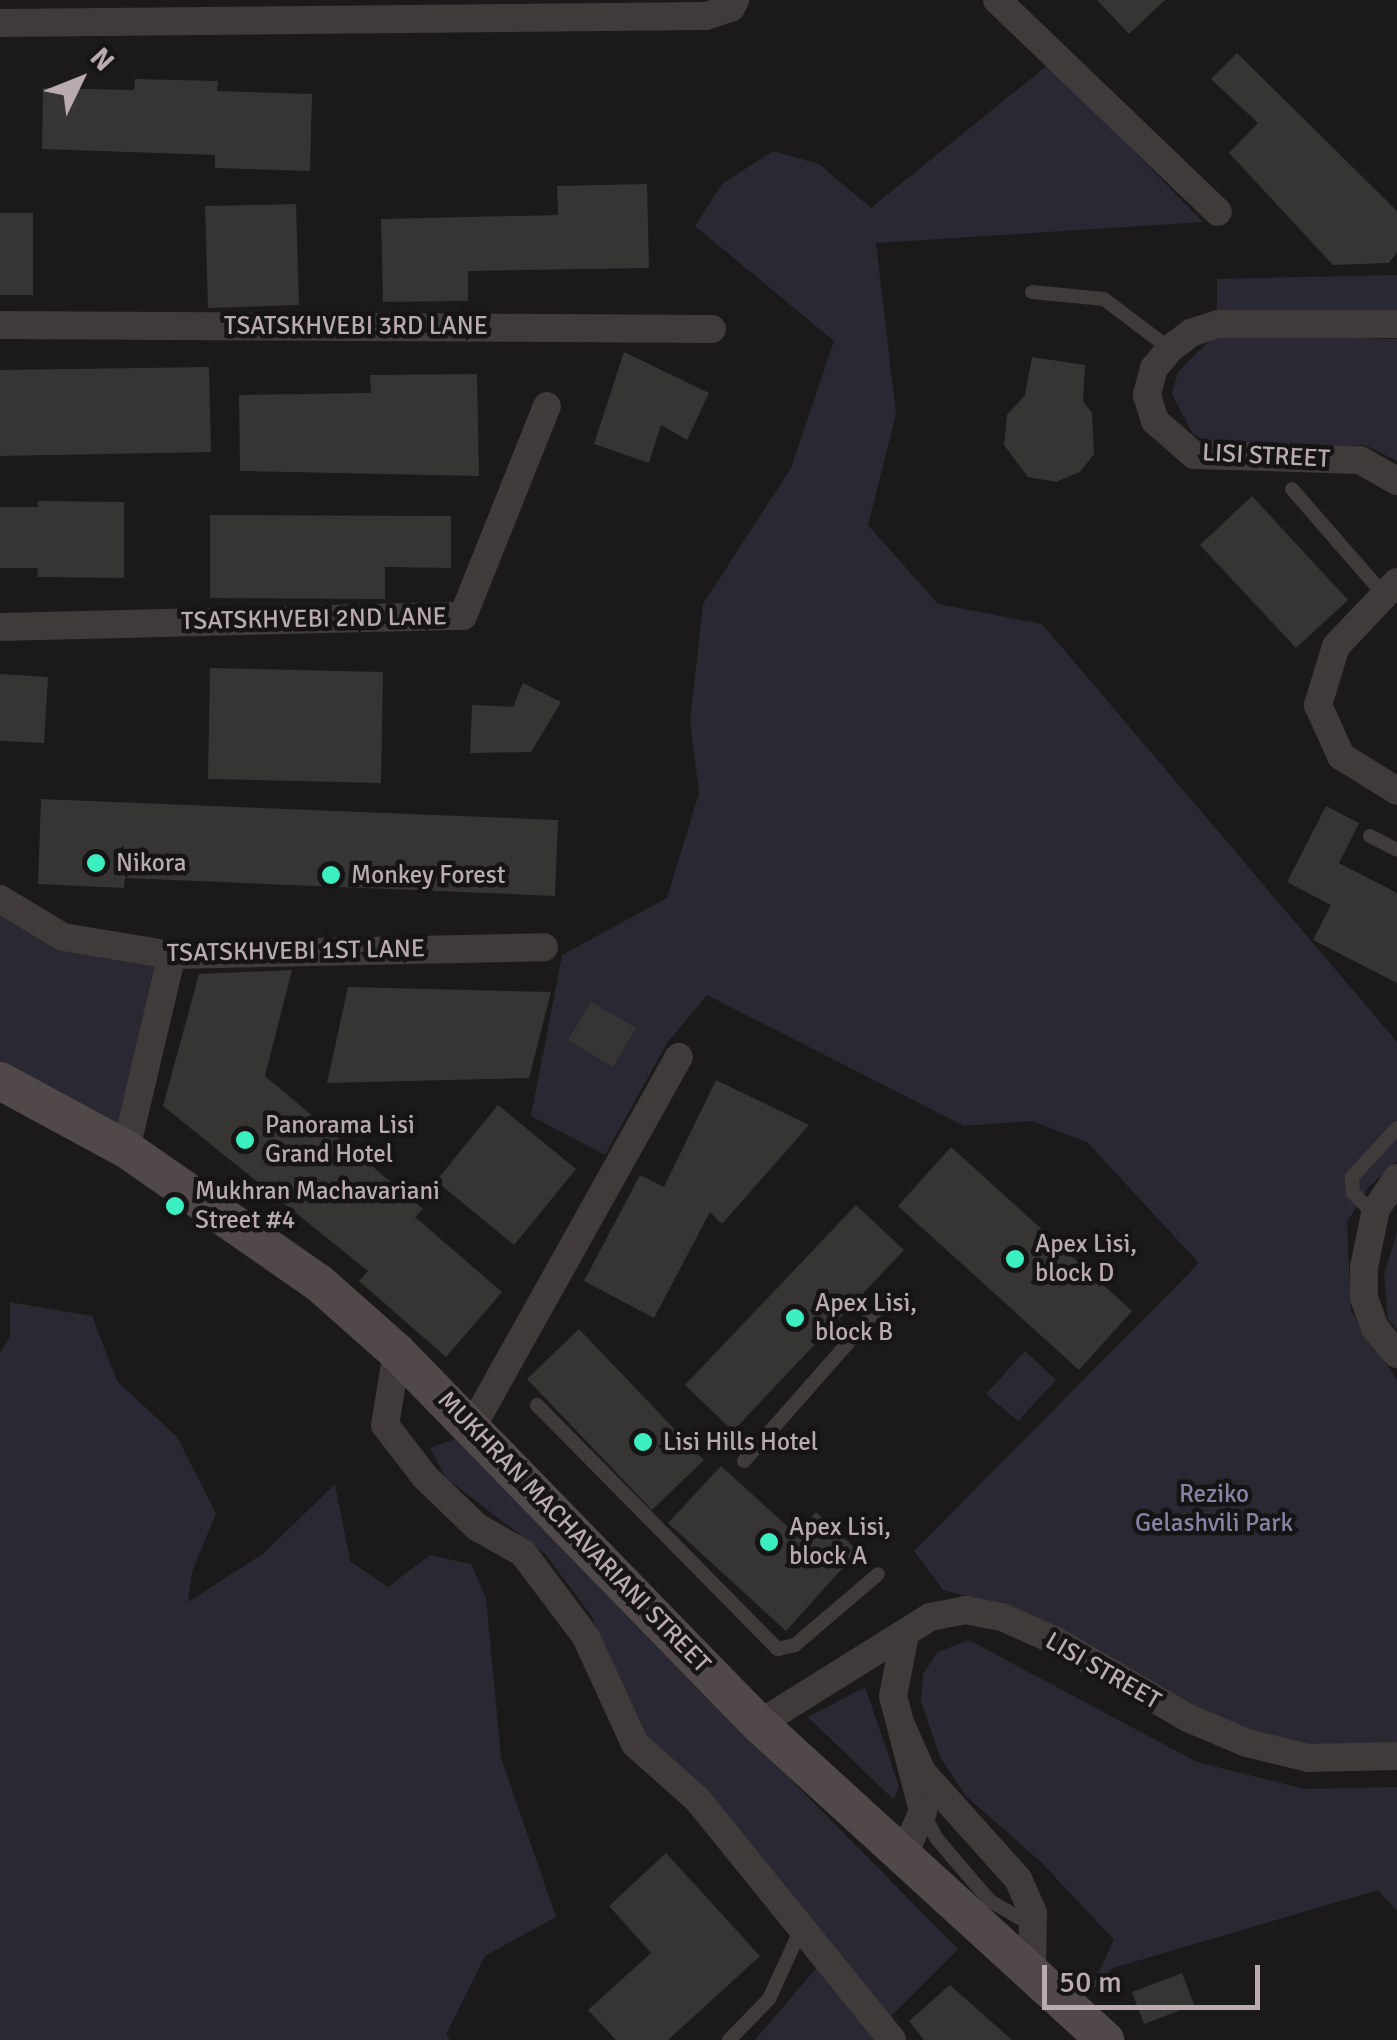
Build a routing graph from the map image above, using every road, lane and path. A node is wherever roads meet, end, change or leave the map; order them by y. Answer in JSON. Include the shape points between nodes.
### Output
{"nodes":[{"id":1,"x":735,"y":0,"type":"edge"},
{"id":2,"x":997,"y":0,"type":"edge"},
{"id":3,"x":0,"y":24,"type":"edge"},
{"id":4,"x":1218,"y":212,"type":"dead end"},
{"id":5,"x":1032,"y":292,"type":"dead end"},
{"id":6,"x":1397,"y":324,"type":"edge"},
{"id":7,"x":0,"y":325,"type":"edge"},
{"id":8,"x":712,"y":329,"type":"dead end"},
{"id":9,"x":1170,"y":350,"type":"junction"},
{"id":10,"x":547,"y":406,"type":"dead end"},
{"id":11,"x":1397,"y":480,"type":"edge"},
{"id":12,"x":1292,"y":489,"type":"dead end"},
{"id":13,"x":1391,"y":588,"type":"edge"},
{"id":14,"x":0,"y":627,"type":"edge"},
{"id":15,"x":1397,"y":791,"type":"edge"},
{"id":16,"x":1370,"y":836,"type":"dead end"},
{"id":17,"x":1397,"y":850,"type":"edge"},
{"id":18,"x":0,"y":899,"type":"edge"},
{"id":19,"x":544,"y":947,"type":"dead end"},
{"id":20,"x":172,"y":955,"type":"junction"},
{"id":21,"x":679,"y":1058,"type":"dead end"},
{"id":22,"x":0,"y":1081,"type":"edge"},
{"id":23,"x":1397,"y":1128,"type":"edge"},
{"id":24,"x":126,"y":1149,"type":"junction"},
{"id":25,"x":1397,"y":1178,"type":"edge"},
{"id":26,"x":1374,"y":1214,"type":"junction"},
{"id":27,"x":887,"y":1299,"type":"dead end"},
{"id":28,"x":397,"y":1352,"type":"junction"},
{"id":29,"x":1397,"y":1354,"type":"edge"},
{"id":30,"x":537,"y":1405,"type":"dead end"},
{"id":31,"x":472,"y":1427,"type":"junction"},
{"id":32,"x":744,"y":1460,"type":"dead end"},
{"id":33,"x":878,"y":1574,"type":"dead end"},
{"id":34,"x":904,"y":1639,"type":"junction"},
{"id":35,"x":760,"y":1724,"type":"junction"},
{"id":36,"x":902,"y":1727,"type":"junction"},
{"id":37,"x":1397,"y":1756,"type":"edge"},
{"id":38,"x":923,"y":1812,"type":"junction"},
{"id":39,"x":904,"y":1854,"type":"junction"},
{"id":40,"x":1032,"y":1925,"type":"junction"},
{"id":41,"x":801,"y":1929,"type":"junction"},
{"id":42,"x":1032,"y":1970,"type":"junction"},
{"id":43,"x":729,"y":2040,"type":"edge"},
{"id":44,"x":892,"y":2040,"type":"edge"},
{"id":45,"x":1105,"y":2040,"type":"edge"}],
"edges":[{"from":1,"to":3,"type":"street","via":[[731,8],[706,16]]},
{"from":2,"to":4,"type":"street"},
{"from":5,"to":9,"type":"lane","via":[[1104,299]]},
{"from":6,"to":9,"type":"street","via":[[1218,324],[1191,332]]},
{"from":7,"to":8,"type":"street","name":"TSATSKHVEBI 3RD LANE"},
{"from":9,"to":11,"type":"street","name":"LISI STREET","via":[[1154,368],[1147,395],[1155,421],[1182,449],[1194,455],[1360,460]]},
{"from":10,"to":14,"type":"street","name":"TSATSKHVEBI 2ND LANE","via":[[463,616]]},
{"from":12,"to":13,"type":"lane"},
{"from":13,"to":15,"type":"street","via":[[1336,646],[1318,706],[1341,756]]},
{"from":16,"to":17,"type":"lane"},
{"from":18,"to":20,"type":"street","name":"TSATSKHVEBI 1ST LANE","via":[[63,936]]},
{"from":19,"to":20,"type":"street","name":"TSATSKHVEBI 1ST LANE"},
{"from":20,"to":24,"type":"street"},
{"from":21,"to":31,"type":"street"},
{"from":22,"to":24,"type":"main road","name":"MUKHRAN MACHAVARIANI STREET"},
{"from":23,"to":26,"type":"lane","via":[[1352,1177],[1353,1193]]},
{"from":24,"to":28,"type":"main road","name":"MUKHRAN MACHAVARIANI STREET","via":[[319,1283]]},
{"from":25,"to":26,"type":"street"},
{"from":26,"to":29,"type":"street","via":[[1364,1298]]},
{"from":27,"to":32,"type":"lane"},
{"from":28,"to":31,"type":"main road","name":"MUKHRAN MACHAVARIANI STREET"},
{"from":28,"to":41,"type":"street","via":[[384,1425],[425,1477],[478,1527],[523,1553],[586,1637],[635,1744],[697,1799]]},
{"from":30,"to":33,"type":"lane","via":[[778,1649],[796,1645]]},
{"from":31,"to":35,"type":"main road","name":"MUKHRAN MACHAVARIANI STREET"},
{"from":34,"to":35,"type":"street","name":"LISI STREET"},
{"from":34,"to":36,"type":"street","via":[[893,1696]]},
{"from":34,"to":37,"type":"street","name":"LISI STREET","via":[[930,1617],[965,1610],[1002,1618],[1247,1744],[1308,1758]]},
{"from":35,"to":39,"type":"main road","name":"MUKHRAN MACHAVARIANI STREET"},
{"from":36,"to":38,"type":"street"},
{"from":36,"to":40,"type":"street","via":[[922,1772],[1018,1878]]},
{"from":38,"to":39,"type":"street"},
{"from":38,"to":40,"type":"lane","via":[[937,1839],[990,1901]]},
{"from":39,"to":42,"type":"main road","name":"MUKHRAN MACHAVARIANI STREET"},
{"from":40,"to":42,"type":"street"},
{"from":41,"to":43,"type":"lane","via":[[769,1998]]},
{"from":41,"to":44,"type":"street"},
{"from":42,"to":45,"type":"main road","name":"MUKHRAN MACHAVARIANI STREET"}]}
